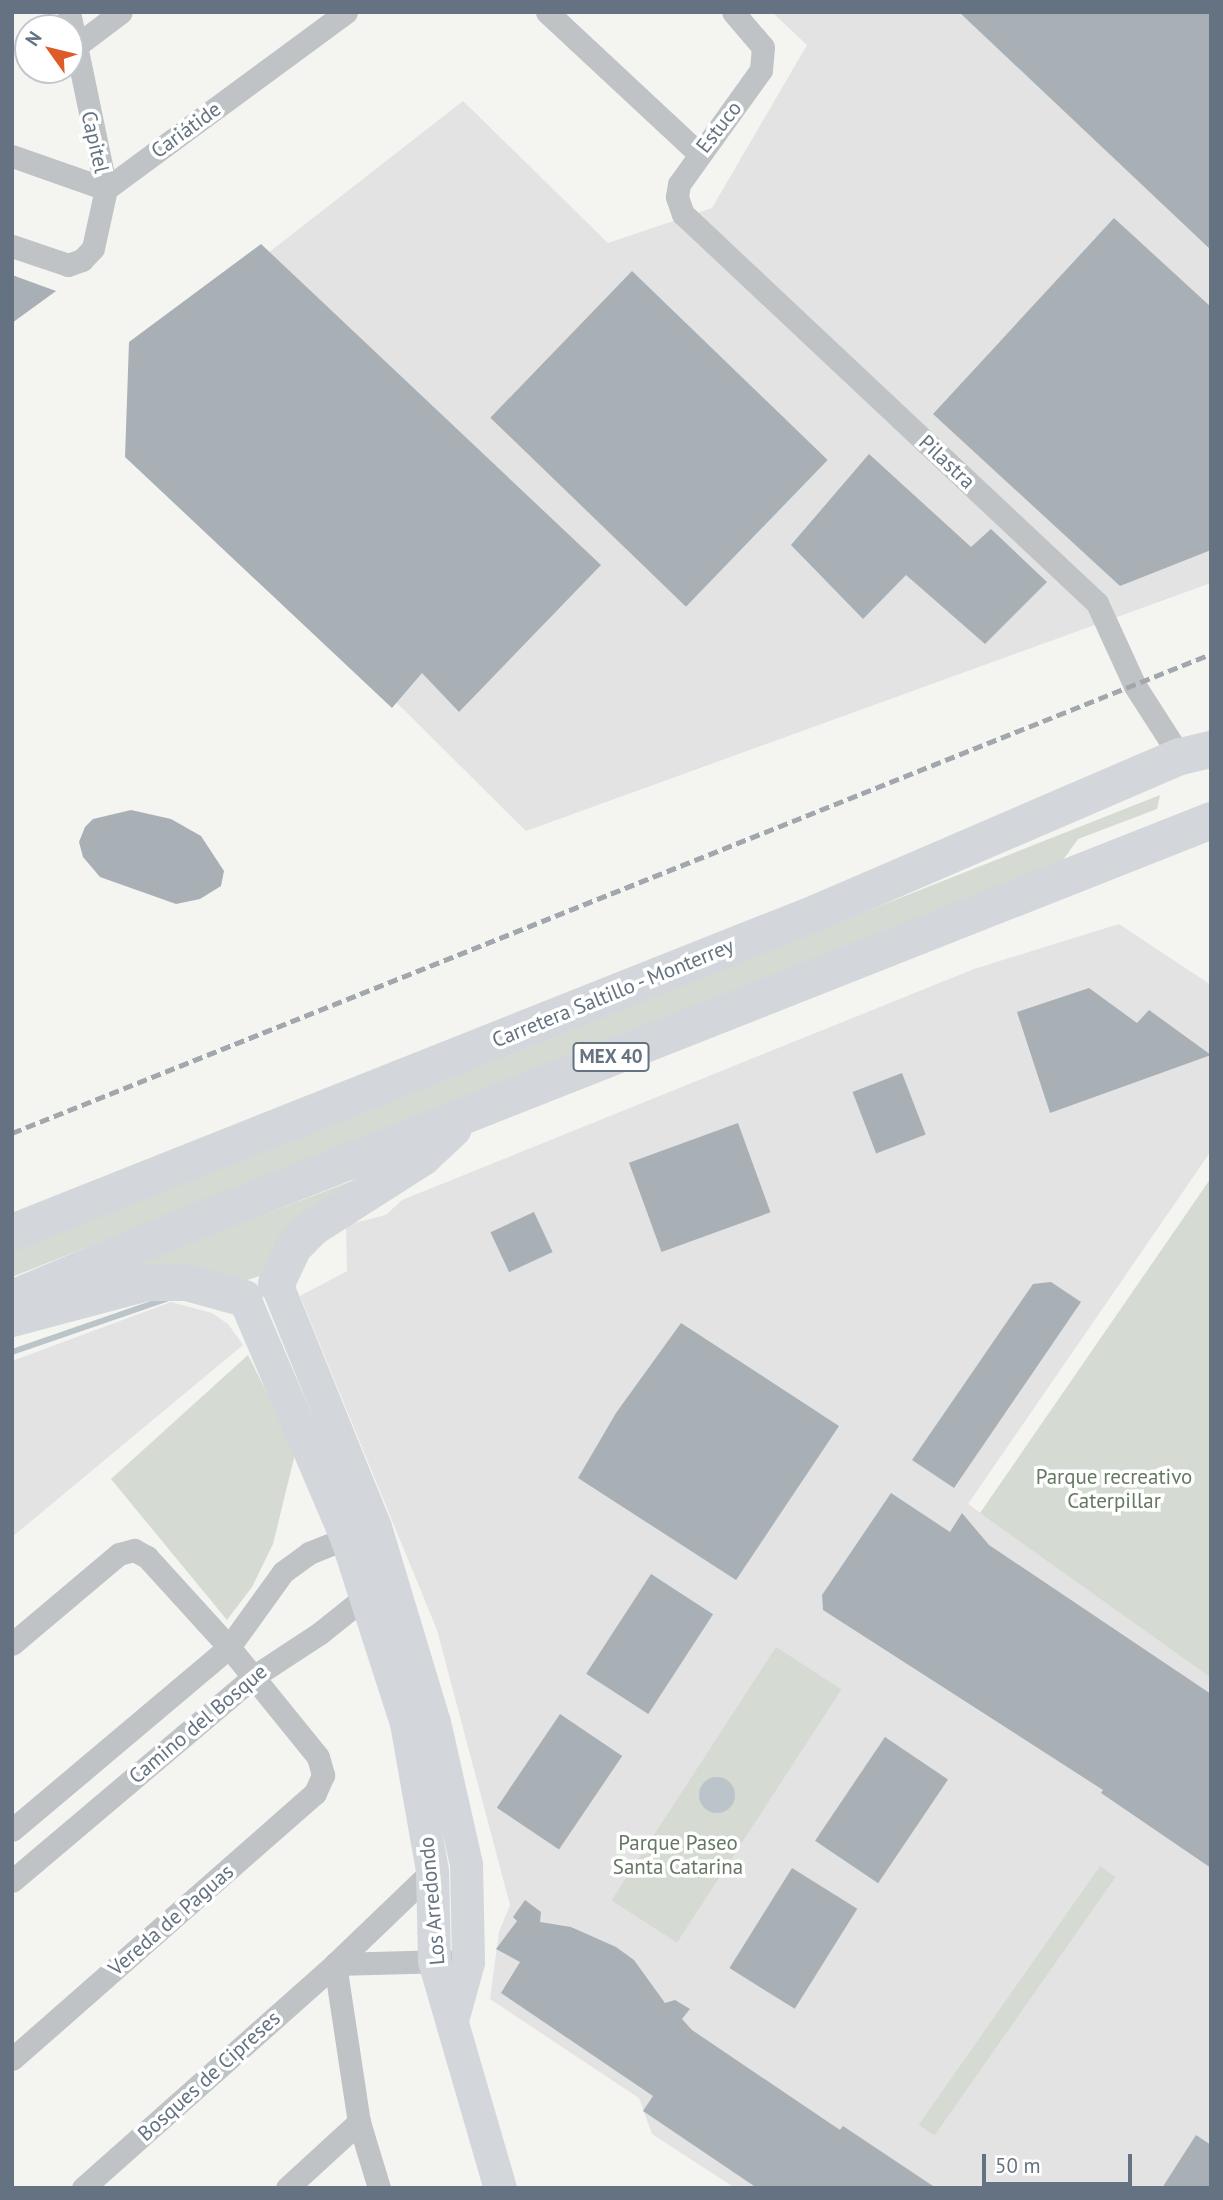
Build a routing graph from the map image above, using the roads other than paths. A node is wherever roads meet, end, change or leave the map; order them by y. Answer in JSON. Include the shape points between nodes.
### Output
{"nodes":[{"id":1,"x":121,"y":12,"type":"edge"},
{"id":2,"x":346,"y":12,"type":"edge"},
{"id":3,"x":547,"y":12,"type":"edge"},
{"id":4,"x":733,"y":12,"type":"edge"},
{"id":5,"x":84,"y":40,"type":"edge"},
{"id":6,"x":84,"y":84,"type":"edge"},
{"id":7,"x":698,"y":153,"type":"junction"},
{"id":8,"x":12,"y":156,"type":"edge"},
{"id":9,"x":106,"y":189,"type":"junction"},
{"id":10,"x":677,"y":197,"type":"joint"},
{"id":11,"x":12,"y":246,"type":"edge"},
{"id":12,"x":1196,"y":753,"type":"edge"},
{"id":13,"x":1211,"y":820,"type":"edge"},
{"id":14,"x":462,"y":1116,"type":"junction"},
{"id":15,"x":12,"y":1232,"type":"edge"},
{"id":16,"x":260,"y":1291,"type":"junction"},
{"id":17,"x":12,"y":1298,"type":"edge"},
{"id":18,"x":12,"y":1318,"type":"edge"},
{"id":19,"x":360,"y":1532,"type":"junction"},
{"id":20,"x":379,"y":1586,"type":"junction"},
{"id":21,"x":12,"y":1644,"type":"edge"},
{"id":22,"x":229,"y":1647,"type":"junction"},
{"id":23,"x":253,"y":1677,"type":"junction"},
{"id":24,"x":12,"y":1830,"type":"edge"},
{"id":25,"x":432,"y":1871,"type":"junction"},
{"id":26,"x":12,"y":1881,"type":"edge"},
{"id":27,"x":434,"y":1961,"type":"junction"},
{"id":28,"x":467,"y":1962,"type":"junction"},
{"id":29,"x":335,"y":1964,"type":"junction"},
{"id":30,"x":453,"y":2017,"type":"junction"},
{"id":31,"x":12,"y":2059,"type":"edge"},
{"id":32,"x":359,"y":2122,"type":"junction"},
{"id":33,"x":83,"y":2188,"type":"edge"},
{"id":34,"x":287,"y":2188,"type":"edge"},
{"id":35,"x":379,"y":2188,"type":"edge"},
{"id":36,"x":500,"y":2188,"type":"edge"}],
"edges":[{"from":1,"to":5,"type":"street"},
{"from":2,"to":9,"type":"street","name":"Cariátide"},
{"from":3,"to":7,"type":"street"},
{"from":4,"to":7,"type":"street","name":"Estuco","via":[[758,37],[763,58],[755,80]]},
{"from":6,"to":9,"type":"street","name":"Capitel"},
{"from":7,"to":10,"type":"street","name":"Estuco","via":[[679,184]]},
{"from":8,"to":9,"type":"street"},
{"from":9,"to":11,"type":"street","via":[[93,248],[82,260],[68,265]]},
{"from":10,"to":12,"type":"street","name":"Pilastra","via":[[683,214],[1097,603],[1135,686]]},
{"from":12,"to":15,"type":"main road","name":"Carretera Saltillo - Monterrey","number":"MEX 40","via":[[817,912]]},
{"from":13,"to":14,"type":"main road","number":"MEX 40"},
{"from":14,"to":16,"type":"main road","via":[[422,1157],[311,1228]]},
{"from":14,"to":17,"type":"main road","number":"MEX 40"},
{"from":16,"to":18,"type":"main road","via":[[146,1282]]},
{"from":16,"to":19,"type":"street","name":"Los Arredondo"},
{"from":19,"to":20,"type":"street","name":"Los Arredondo"},
{"from":19,"to":22,"type":"street","name":"Camino del Bosque","via":[[309,1553],[283,1572]]},
{"from":20,"to":23,"type":"street","name":"Camino del Bosque","via":[[320,1633]]},
{"from":20,"to":25,"type":"street","name":"Los Arredondo"},
{"from":20,"to":28,"type":"street","name":"Los Arredondo","via":[[434,1722],[466,1864]]},
{"from":21,"to":22,"type":"street","via":[[120,1554],[134,1550],[147,1557]]},
{"from":22,"to":23,"type":"street"},
{"from":22,"to":24,"type":"street","name":"Camino del Bosque"},
{"from":23,"to":26,"type":"street","name":"Camino del Bosque"},
{"from":23,"to":31,"type":"street","name":"Vereda de Paguas","via":[[318,1757],[323,1775],[315,1793]]},
{"from":25,"to":27,"type":"street","name":"Los Arredondo"},
{"from":25,"to":29,"type":"street","name":"Bosques de Cipreses"},
{"from":27,"to":28,"type":"street"},
{"from":27,"to":29,"type":"street"},
{"from":27,"to":30,"type":"street","name":"Los Arredondo"},
{"from":28,"to":30,"type":"street","name":"Los Arredondo"},
{"from":29,"to":32,"type":"street"},
{"from":29,"to":33,"type":"street","name":"Bosques de Cipreses"},
{"from":30,"to":36,"type":"street","via":[[474,2108]]},
{"from":32,"to":34,"type":"street"},
{"from":32,"to":35,"type":"street"}]}
